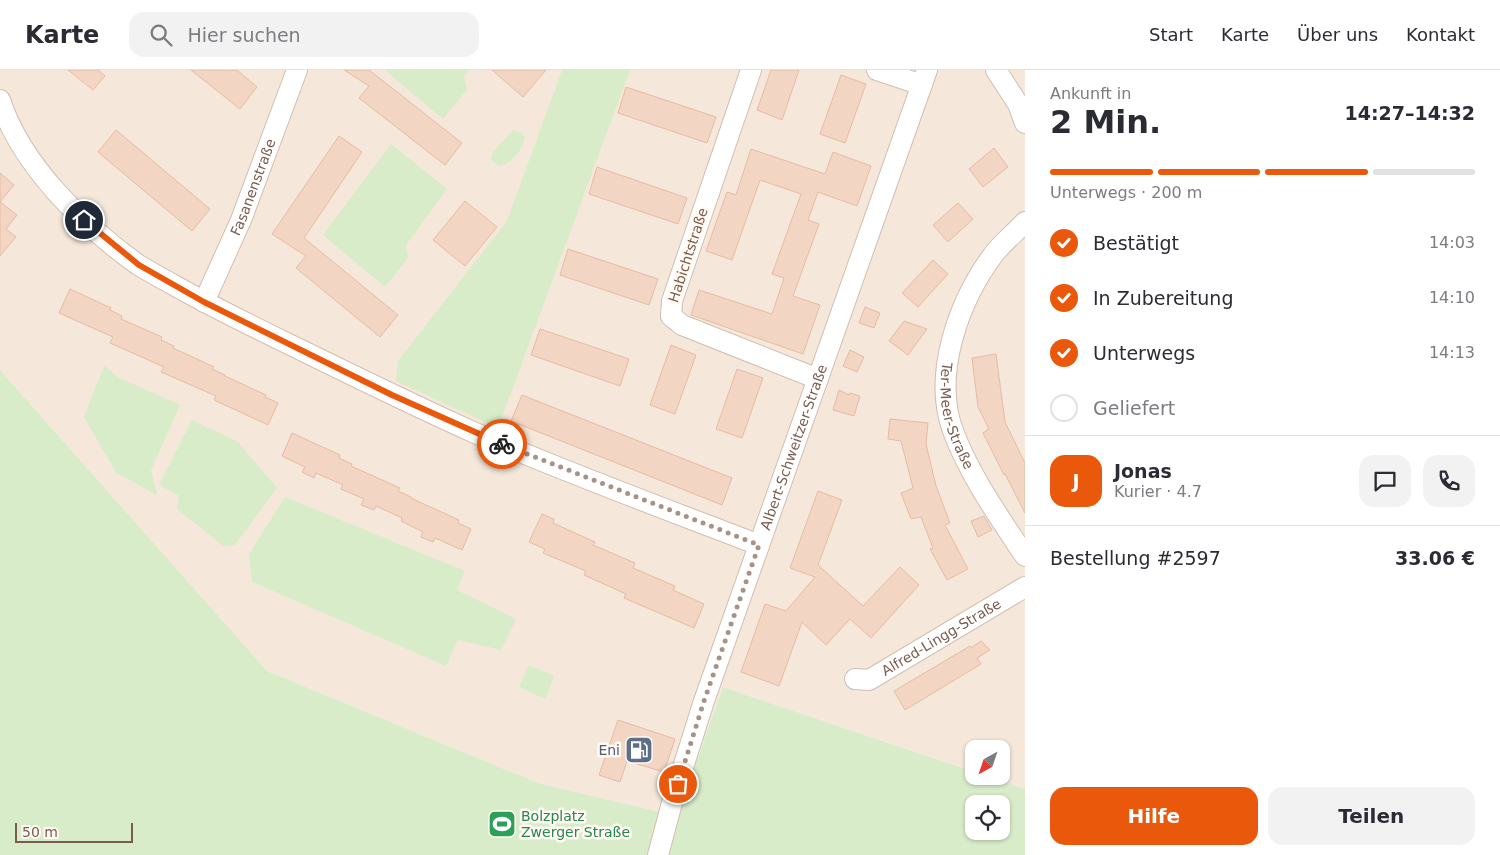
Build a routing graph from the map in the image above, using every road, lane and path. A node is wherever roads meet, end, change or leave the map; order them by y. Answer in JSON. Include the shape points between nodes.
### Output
{"nodes":[{"id":1,"x":297,"y":70,"type":"edge"},
{"id":2,"x":751,"y":70,"type":"edge"},
{"id":3,"x":877,"y":70,"type":"edge"},
{"id":4,"x":996,"y":70,"type":"edge"},
{"id":5,"x":925,"y":78,"type":"edge"},
{"id":6,"x":0,"y":100,"type":"edge"},
{"id":7,"x":1025,"y":122,"type":"edge"},
{"id":8,"x":1025,"y":222,"type":"edge"},
{"id":9,"x":204,"y":302,"type":"junction"},
{"id":10,"x":818,"y":379,"type":"junction"},
{"id":11,"x":759,"y":545,"type":"junction"},
{"id":12,"x":1025,"y":556,"type":"edge"},
{"id":13,"x":1025,"y":587,"type":"edge"},
{"id":14,"x":855,"y":678,"type":"dead end"},
{"id":15,"x":658,"y":855,"type":"edge"}],
"edges":[{"from":1,"to":9,"type":"street","name":"Fasanenstraße","via":[[241,220]]},
{"from":2,"to":10,"type":"street","name":"Habichtstraße","via":[[672,301],[671,316],[682,324]]},
{"from":3,"to":5,"type":"street"},
{"from":4,"to":7,"type":"street","via":[[1018,104]]},
{"from":5,"to":10,"type":"street","name":"Albert-Schweitzer-Straße"},
{"from":6,"to":9,"type":"street","via":[[24,150],[73,210],[139,265]]},
{"from":8,"to":12,"type":"street","name":"Ter-Meer-Straße","via":[[994,254],[970,292],[955,330],[947,363],[946,397],[953,430],[968,461],[986,496]]},
{"from":9,"to":11,"type":"street","via":[[477,434]]},
{"from":10,"to":11,"type":"street","name":"Albert-Schweitzer-Straße"},
{"from":11,"to":15,"type":"street","name":"Albert-Schweitzer-Straße","via":[[704,701]]},
{"from":13,"to":14,"type":"street","name":"Alfred-Lingg-Straße","via":[[869,680]]}]}
